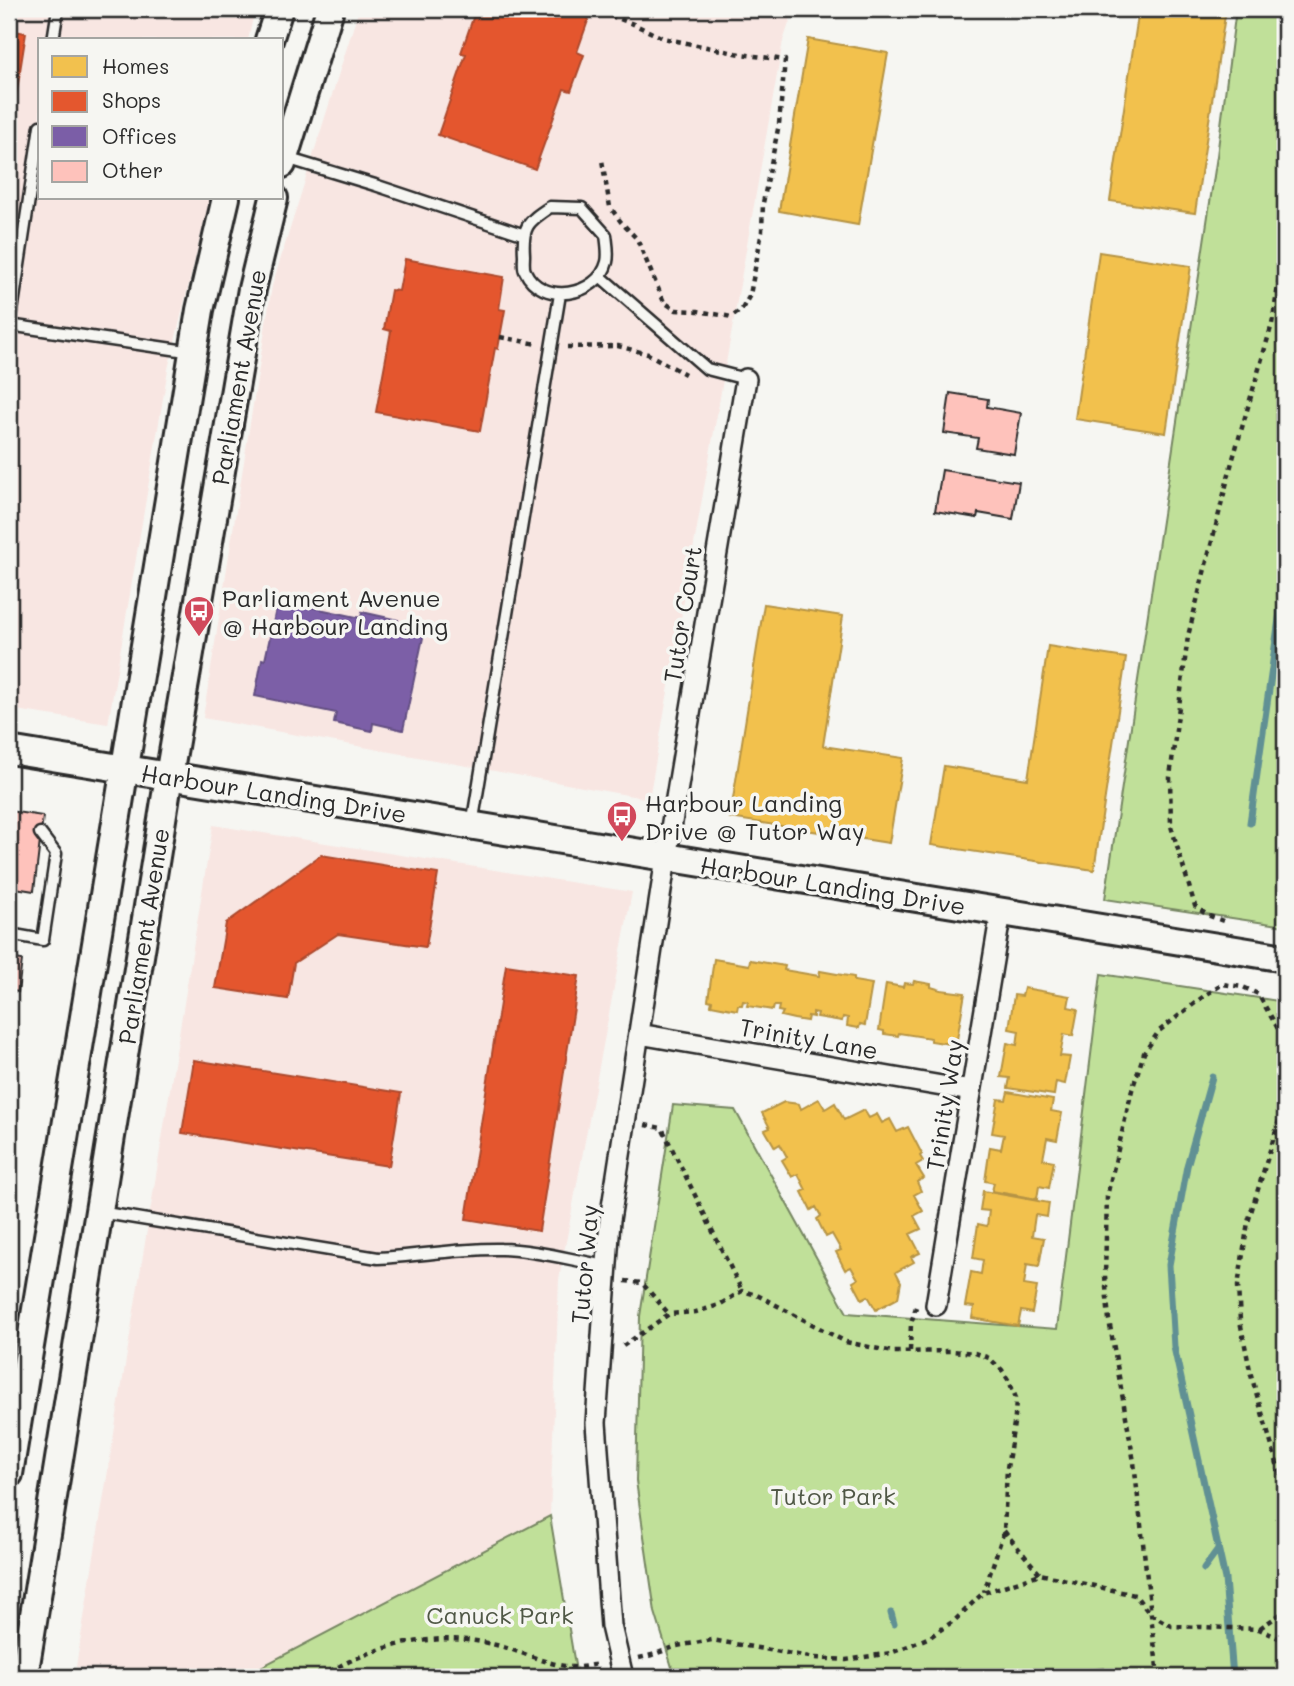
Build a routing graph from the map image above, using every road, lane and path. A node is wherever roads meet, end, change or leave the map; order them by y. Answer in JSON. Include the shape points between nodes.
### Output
{"nodes":[{"id":1,"x":58,"y":9,"type":"edge"},
{"id":2,"x":279,"y":9,"type":"edge"},
{"id":3,"x":330,"y":9,"type":"edge"},
{"id":4,"x":592,"y":9,"type":"edge"},
{"id":5,"x":53,"y":38,"type":"edge"},
{"id":6,"x":270,"y":38,"type":"edge"},
{"id":7,"x":38,"y":139,"type":"edge"},
{"id":8,"x":284,"y":157,"type":"edge"},
{"id":9,"x":284,"y":160,"type":"edge"},
{"id":10,"x":601,"y":160,"type":"dead end"},
{"id":11,"x":226,"y":200,"type":"edge"},
{"id":12,"x":274,"y":200,"type":"edge"},
{"id":13,"x":522,"y":234,"type":"junction"},
{"id":14,"x":1285,"y":242,"type":"edge"},
{"id":15,"x":600,"y":276,"type":"junction"},
{"id":16,"x":560,"y":294,"type":"junction"},
{"id":17,"x":9,"y":325,"type":"edge"},
{"id":18,"x":500,"y":337,"type":"dead end"},
{"id":19,"x":552,"y":346,"type":"junction"},
{"id":20,"x":193,"y":352,"type":"junction"},
{"id":21,"x":707,"y":369,"type":"junction"},
{"id":22,"x":746,"y":379,"type":"joint"},
{"id":23,"x":9,"y":750,"type":"edge"},
{"id":24,"x":123,"y":768,"type":"junction"},
{"id":25,"x":169,"y":776,"type":"junction"},
{"id":26,"x":472,"y":826,"type":"junction"},
{"id":27,"x":40,"y":833,"type":"dead end"},
{"id":28,"x":666,"y":858,"type":"junction"},
{"id":29,"x":1001,"y":912,"type":"junction"},
{"id":30,"x":1232,"y":924,"type":"dead end"},
{"id":31,"x":9,"y":934,"type":"edge"},
{"id":32,"x":1285,"y":958,"type":"edge"},
{"id":33,"x":639,"y":1034,"type":"junction"},
{"id":34,"x":1285,"y":1048,"type":"edge"},
{"id":35,"x":971,"y":1091,"type":"junction"},
{"id":36,"x":1285,"y":1101,"type":"edge"},
{"id":37,"x":625,"y":1122,"type":"junction"},
{"id":38,"x":99,"y":1212,"type":"junction"},
{"id":39,"x":606,"y":1273,"type":"junction"},
{"id":40,"x":742,"y":1291,"type":"junction"},
{"id":41,"x":936,"y":1305,"type":"dead end"},
{"id":42,"x":669,"y":1314,"type":"junction"},
{"id":43,"x":911,"y":1323,"type":"dead end"},
{"id":44,"x":910,"y":1351,"type":"junction"},
{"id":45,"x":600,"y":1358,"type":"junction"},
{"id":46,"x":9,"y":1474,"type":"edge"},
{"id":47,"x":1285,"y":1491,"type":"edge"},
{"id":48,"x":1004,"y":1531,"type":"junction"},
{"id":49,"x":1040,"y":1574,"type":"junction"},
{"id":50,"x":983,"y":1593,"type":"junction"},
{"id":51,"x":1285,"y":1611,"type":"edge"},
{"id":52,"x":1150,"y":1614,"type":"junction"},
{"id":53,"x":1259,"y":1629,"type":"junction"},
{"id":54,"x":1285,"y":1641,"type":"edge"},
{"id":55,"x":652,"y":1656,"type":"dead end"},
{"id":56,"x":579,"y":1667,"type":"dead end"},
{"id":57,"x":24,"y":1677,"type":"edge"},
{"id":58,"x":321,"y":1677,"type":"edge"},
{"id":59,"x":623,"y":1677,"type":"edge"},
{"id":60,"x":1158,"y":1677,"type":"edge"}],
"edges":[{"from":1,"to":5,"type":"lane"},
{"from":2,"to":6,"type":"main road"},
{"from":3,"to":8,"type":"main road"},
{"from":4,"to":10,"type":"path","via":[[663,38],[785,60],[779,124],[762,203],[762,231],[750,295],[742,309],[732,317],[676,310],[664,302],[638,239],[610,207]]},
{"from":7,"to":17,"type":"lane"},
{"from":9,"to":13,"type":"lane"},
{"from":11,"to":20,"type":"main road","name":"Parliament Avenue"},
{"from":12,"to":25,"type":"main road","name":"Parliament Avenue","via":[[252,289]]},
{"from":13,"to":15,"type":"lane","via":[[531,220],[550,207],[582,208],[606,235],[608,261]]},
{"from":13,"to":16,"type":"lane","via":[[525,271],[539,286]]},
{"from":14,"to":30,"type":"path","via":[[1272,324],[1188,636],[1170,777],[1171,826],[1195,906]]},
{"from":15,"to":16,"type":"lane","via":[[579,292]]},
{"from":15,"to":21,"type":"lane"},
{"from":16,"to":19,"type":"lane"},
{"from":17,"to":20,"type":"lane"},
{"from":18,"to":19,"type":"path"},
{"from":19,"to":21,"type":"path","via":[[618,346],[648,354],[685,374]]},
{"from":19,"to":26,"type":"lane"},
{"from":20,"to":24,"type":"main road","name":"Parliament Avenue"},
{"from":21,"to":22,"type":"lane"},
{"from":22,"to":28,"type":"street","name":"Tutor Court"},
{"from":23,"to":24,"type":"main road","name":"Harbour Landing Drive"},
{"from":24,"to":25,"type":"main road","name":"Harbour Landing Drive"},
{"from":24,"to":46,"type":"main road","name":"Parliament Avenue"},
{"from":25,"to":26,"type":"main road","name":"Harbour Landing Drive"},
{"from":25,"to":38,"type":"main road","name":"Parliament Avenue"},
{"from":26,"to":28,"type":"main road","name":"Harbour Landing Drive"},
{"from":27,"to":31,"type":"lane","via":[[56,854],[43,940]]},
{"from":28,"to":29,"type":"main road","name":"Harbour Landing Drive"},
{"from":28,"to":33,"type":"street","name":"Tutor Way"},
{"from":29,"to":32,"type":"main road","name":"Harbour Landing Drive"},
{"from":29,"to":35,"type":"street","name":"Trinity Way"},
{"from":33,"to":35,"type":"street","name":"Trinity Lane"},
{"from":33,"to":37,"type":"street","name":"Tutor Way"},
{"from":34,"to":52,"type":"path","via":[[1282,1034],[1258,994],[1223,984],[1159,1031],[1144,1053],[1119,1143],[1107,1196],[1105,1276],[1134,1462]]},
{"from":35,"to":41,"type":"street","name":"Trinity Way"},
{"from":36,"to":47,"type":"path","via":[[1248,1222],[1238,1286],[1251,1376]]},
{"from":37,"to":39,"type":"street","name":"Tutor Way"},
{"from":37,"to":40,"type":"path","via":[[662,1128]]},
{"from":38,"to":39,"type":"lane","via":[[378,1258],[504,1249]]},
{"from":38,"to":57,"type":"main road","name":"Parliament Avenue"},
{"from":39,"to":42,"type":"path","via":[[642,1283]]},
{"from":39,"to":45,"type":"street","name":"Tutor Way"},
{"from":40,"to":42,"type":"path","via":[[719,1305]]},
{"from":40,"to":44,"type":"path","via":[[846,1342]]},
{"from":42,"to":45,"type":"path"},
{"from":43,"to":44,"type":"path"},
{"from":44,"to":48,"type":"path","via":[[975,1353],[989,1358],[1009,1381],[1016,1398]]},
{"from":45,"to":59,"type":"street","name":"Tutor Way","via":[[596,1423],[611,1626]]},
{"from":48,"to":49,"type":"path"},
{"from":48,"to":50,"type":"path"},
{"from":49,"to":50,"type":"path"},
{"from":49,"to":52,"type":"path","via":[[1135,1595]]},
{"from":50,"to":55,"type":"path","via":[[930,1637],[867,1658],[815,1658],[712,1640]]},
{"from":51,"to":53,"type":"path"},
{"from":52,"to":53,"type":"path","via":[[1172,1626]]},
{"from":52,"to":60,"type":"path"},
{"from":53,"to":54,"type":"path"},
{"from":56,"to":58,"type":"path","via":[[493,1644],[432,1640],[377,1651]]}]}
